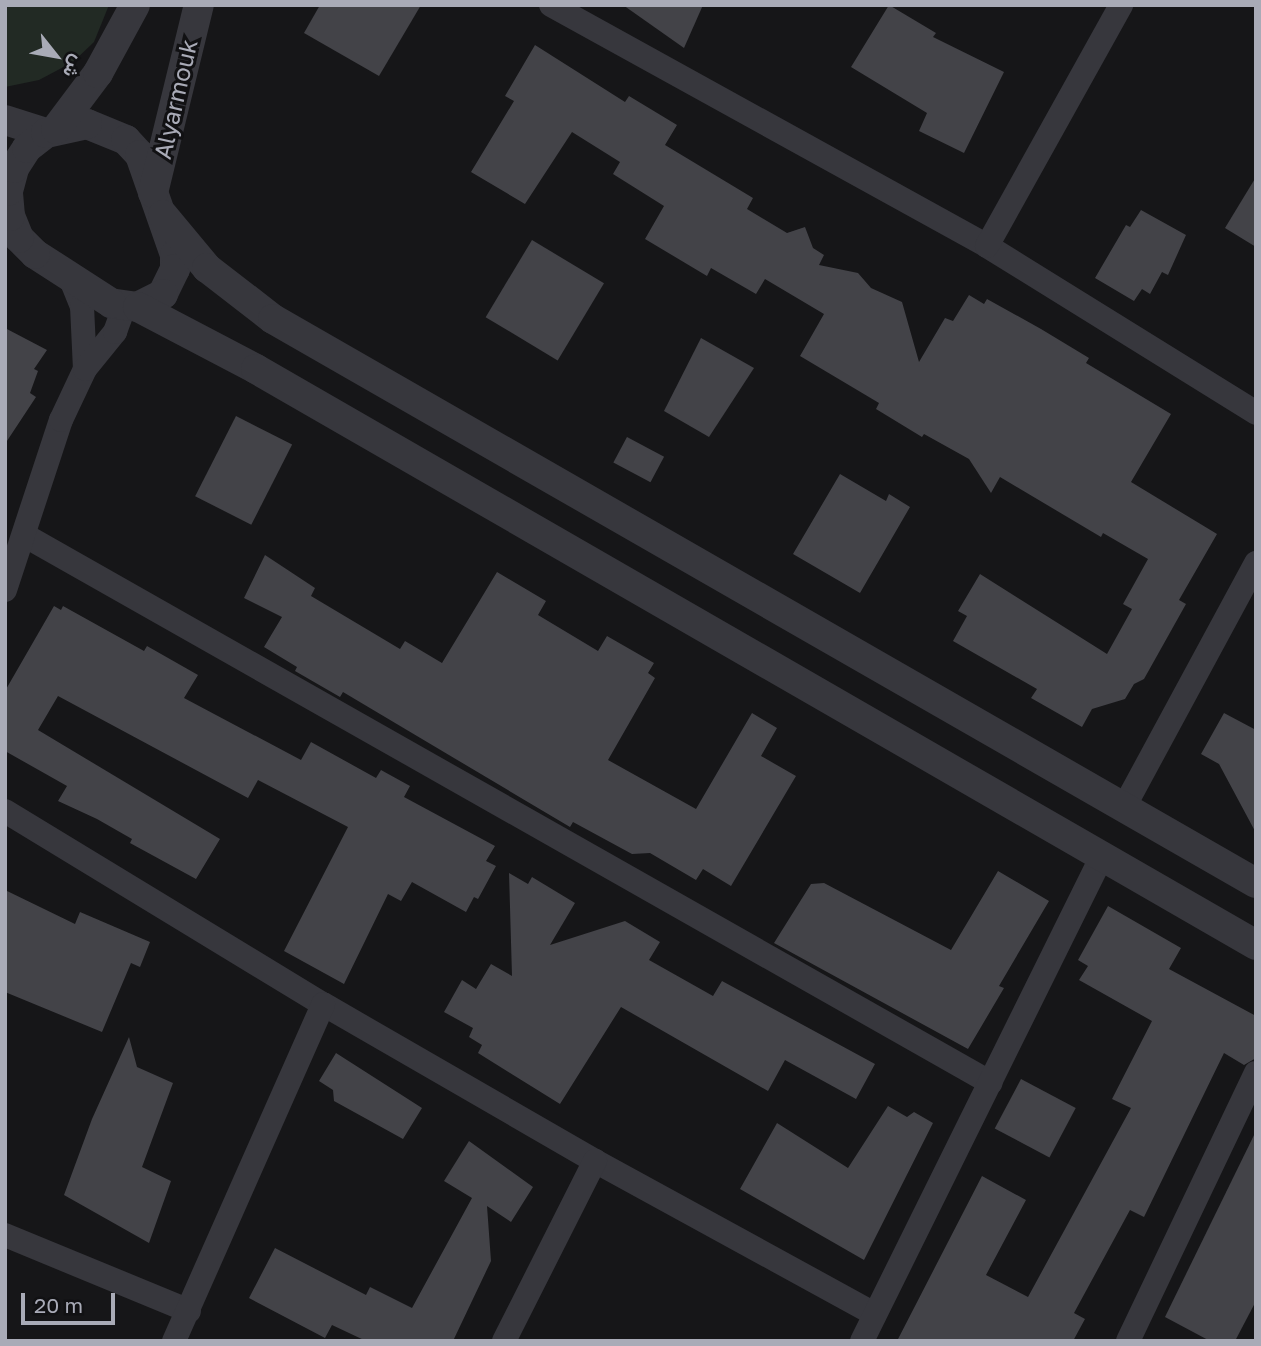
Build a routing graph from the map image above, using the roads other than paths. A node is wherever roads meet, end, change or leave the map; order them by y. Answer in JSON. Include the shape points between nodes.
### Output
{"nodes":[{"id":1,"x":135,"y":5,"type":"edge"},
{"id":2,"x":199,"y":5,"type":"edge"},
{"id":3,"x":551,"y":5,"type":"edge"},
{"id":4,"x":1122,"y":5,"type":"edge"},
{"id":5,"x":5,"y":120,"type":"edge"},
{"id":6,"x":51,"y":131,"type":"junction"},
{"id":7,"x":158,"y":204,"type":"junction"},
{"id":8,"x":5,"y":234,"type":"edge"},
{"id":9,"x":987,"y":246,"type":"junction"},
{"id":10,"x":35,"y":254,"type":"junction"},
{"id":11,"x":70,"y":277,"type":"junction"},
{"id":12,"x":131,"y":307,"type":"junction"},
{"id":13,"x":85,"y":369,"type":"junction"},
{"id":14,"x":1256,"y":413,"type":"edge"},
{"id":15,"x":24,"y":534,"type":"junction"},
{"id":16,"x":1256,"y":563,"type":"edge"},
{"id":17,"x":5,"y":590,"type":"edge"},
{"id":18,"x":1123,"y":809,"type":"junction"},
{"id":19,"x":5,"y":811,"type":"edge"},
{"id":20,"x":1101,"y":858,"type":"junction"},
{"id":21,"x":1256,"y":883,"type":"edge"},
{"id":22,"x":1256,"y":945,"type":"edge"},
{"id":23,"x":323,"y":1004,"type":"junction"},
{"id":24,"x":1256,"y":1073,"type":"edge"},
{"id":25,"x":990,"y":1083,"type":"junction"},
{"id":26,"x":594,"y":1161,"type":"junction"},
{"id":27,"x":5,"y":1236,"type":"edge"},
{"id":28,"x":189,"y":1311,"type":"junction"},
{"id":29,"x":875,"y":1314,"type":"junction"},
{"id":30,"x":174,"y":1341,"type":"edge"},
{"id":31,"x":504,"y":1341,"type":"edge"},
{"id":32,"x":862,"y":1341,"type":"edge"},
{"id":33,"x":1128,"y":1341,"type":"edge"}],
"edges":[{"from":1,"to":6,"type":"street","via":[[98,73]]},
{"from":2,"to":7,"type":"street","name":"Alyarmouk"},
{"from":3,"to":9,"type":"street"},
{"from":4,"to":9,"type":"street"},
{"from":5,"to":6,"type":"street"},
{"from":6,"to":7,"type":"street","via":[[87,124],[126,140],[140,155]]},
{"from":6,"to":10,"type":"street","via":[[27,148],[14,168],[8,191],[10,216],[19,238]]},
{"from":7,"to":12,"type":"street","via":[[175,269],[163,294]]},
{"from":7,"to":18,"type":"street","via":[[207,268],[273,319]]},
{"from":8,"to":10,"type":"street"},
{"from":9,"to":14,"type":"street"},
{"from":10,"to":11,"type":"street"},
{"from":11,"to":12,"type":"street"},
{"from":11,"to":13,"type":"street","via":[[82,306]]},
{"from":12,"to":13,"type":"street"},
{"from":12,"to":20,"type":"street","via":[[256,369]]},
{"from":13,"to":15,"type":"street","via":[[61,420]]},
{"from":15,"to":17,"type":"street"},
{"from":15,"to":25,"type":"street"},
{"from":16,"to":18,"type":"street"},
{"from":18,"to":21,"type":"street"},
{"from":19,"to":23,"type":"street"},
{"from":20,"to":22,"type":"street"},
{"from":20,"to":25,"type":"street"},
{"from":23,"to":26,"type":"street"},
{"from":23,"to":28,"type":"street"},
{"from":24,"to":33,"type":"street"},
{"from":25,"to":29,"type":"street"},
{"from":26,"to":29,"type":"street"},
{"from":26,"to":31,"type":"street"},
{"from":27,"to":28,"type":"street"},
{"from":28,"to":30,"type":"street"},
{"from":29,"to":32,"type":"street"}]}
